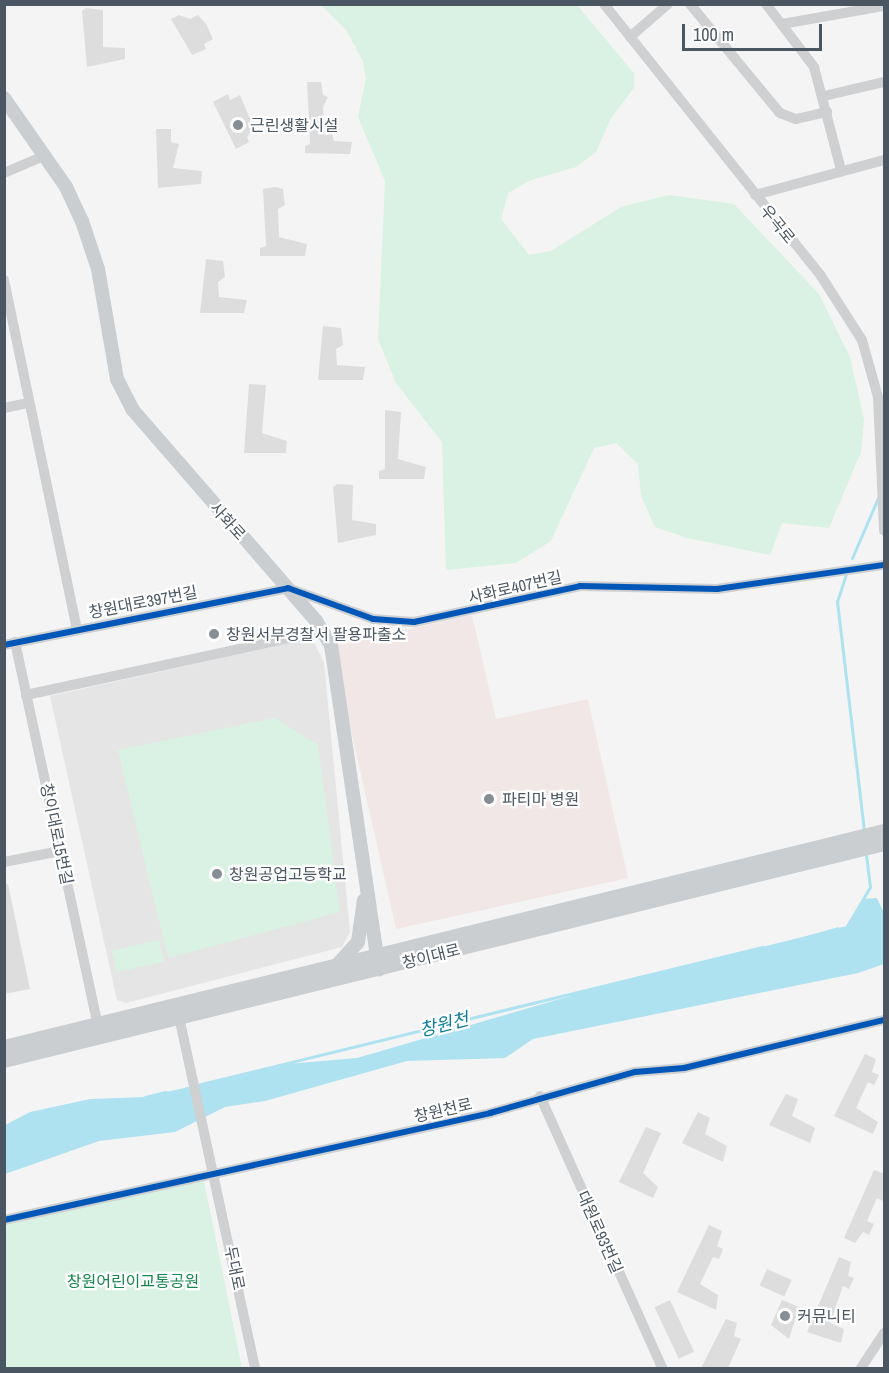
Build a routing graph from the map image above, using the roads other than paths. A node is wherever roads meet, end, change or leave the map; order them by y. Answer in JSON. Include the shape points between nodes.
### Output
{"nodes":[{"id":1,"x":604,"y":4,"type":"edge"},
{"id":2,"x":668,"y":4,"type":"edge"},
{"id":3,"x":690,"y":4,"type":"edge"},
{"id":4,"x":766,"y":4,"type":"edge"},
{"id":5,"x":885,"y":6,"type":"edge"},
{"id":6,"x":782,"y":24,"type":"junction"},
{"id":7,"x":630,"y":37,"type":"junction"},
{"id":8,"x":885,"y":82,"type":"edge"},
{"id":9,"x":824,"y":96,"type":"junction"},
{"id":10,"x":4,"y":98,"type":"edge"},
{"id":11,"x":827,"y":112,"type":"junction"},
{"id":12,"x":44,"y":156,"type":"junction"},
{"id":13,"x":885,"y":160,"type":"edge"},
{"id":14,"x":841,"y":170,"type":"junction"},
{"id":15,"x":4,"y":173,"type":"edge"},
{"id":16,"x":755,"y":195,"type":"junction"},
{"id":17,"x":4,"y":280,"type":"edge"},
{"id":18,"x":28,"y":403,"type":"junction"},
{"id":19,"x":4,"y":408,"type":"edge"},
{"id":20,"x":881,"y":466,"type":"edge"},
{"id":21,"x":884,"y":525,"type":"edge"},
{"id":22,"x":885,"y":565,"type":"edge"},
{"id":23,"x":288,"y":588,"type":"junction"},
{"id":24,"x":77,"y":628,"type":"junction"},
{"id":25,"x":323,"y":631,"type":"junction"},
{"id":26,"x":10,"y":644,"type":"edge"},
{"id":27,"x":26,"y":695,"type":"junction"},
{"id":28,"x":882,"y":838,"type":"edge"},
{"id":29,"x":854,"y":845,"type":"junction"},
{"id":30,"x":60,"y":851,"type":"junction"},
{"id":31,"x":4,"y":862,"type":"edge"},
{"id":32,"x":367,"y":884,"type":"junction"},
{"id":33,"x":400,"y":950,"type":"junction"},
{"id":34,"x":378,"y":962,"type":"junction"},
{"id":35,"x":333,"y":968,"type":"junction"},
{"id":36,"x":177,"y":1006,"type":"junction"},
{"id":37,"x":180,"y":1020,"type":"junction"},
{"id":38,"x":885,"y":1020,"type":"edge"},
{"id":39,"x":98,"y":1025,"type":"junction"},
{"id":40,"x":4,"y":1047,"type":"edge"},
{"id":41,"x":4,"y":1061,"type":"edge"},
{"id":42,"x":540,"y":1096,"type":"junction"},
{"id":43,"x":215,"y":1170,"type":"junction"},
{"id":44,"x":4,"y":1220,"type":"edge"},
{"id":45,"x":885,"y":1333,"type":"edge"},
{"id":46,"x":255,"y":1368,"type":"edge"},
{"id":47,"x":662,"y":1368,"type":"edge"},
{"id":48,"x":861,"y":1368,"type":"edge"}],
"edges":[{"from":1,"to":7,"type":"street","name":"우곡로"},
{"from":2,"to":7,"type":"street"},
{"from":3,"to":11,"type":"street","via":[[780,113],[796,119]]},
{"from":4,"to":6,"type":"street"},
{"from":5,"to":6,"type":"street"},
{"from":6,"to":9,"type":"street","via":[[814,67]]},
{"from":7,"to":16,"type":"street","name":"우곡로"},
{"from":8,"to":9,"type":"street"},
{"from":9,"to":11,"type":"street"},
{"from":10,"to":12,"type":"main road","name":"사화로"},
{"from":11,"to":14,"type":"street"},
{"from":12,"to":15,"type":"street"},
{"from":12,"to":23,"type":"main road","name":"사화로","via":[[66,187],[93,248],[117,379],[132,409]]},
{"from":13,"to":14,"type":"street"},
{"from":14,"to":16,"type":"street"},
{"from":16,"to":20,"type":"street","name":"우곡로","via":[[821,276],[862,340],[878,397]]},
{"from":17,"to":18,"type":"street"},
{"from":18,"to":19,"type":"street"},
{"from":18,"to":24,"type":"street"},
{"from":20,"to":21,"type":"street","name":"우곡로"},
{"from":22,"to":23,"type":"street","name":"사화로407번길","via":[[717,589],[580,586],[414,622],[373,619]]},
{"from":23,"to":24,"type":"street","name":"창원대로397번길"},
{"from":23,"to":25,"type":"main road","name":"사화로"},
{"from":24,"to":26,"type":"street","name":"창원대로397번길"},
{"from":25,"to":27,"type":"street"},
{"from":25,"to":32,"type":"main road","name":"사화로","via":[[336,657]]},
{"from":26,"to":27,"type":"street","name":"창이대로15번길"},
{"from":27,"to":30,"type":"street","name":"창이대로15번길"},
{"from":28,"to":29,"type":"main road"},
{"from":29,"to":33,"type":"main road","name":"창이대로"},
{"from":29,"to":34,"type":"main road","name":"창이대로"},
{"from":30,"to":31,"type":"street"},
{"from":30,"to":39,"type":"street","name":"창이대로15번길"},
{"from":32,"to":33,"type":"main road","via":[[378,931]]},
{"from":32,"to":34,"type":"main road","name":"사화로"},
{"from":32,"to":35,"type":"main road","via":[[358,942]]},
{"from":33,"to":34,"type":"main road","name":"창이대로"},
{"from":34,"to":35,"type":"main road","name":"창이대로"},
{"from":34,"to":37,"type":"main road","name":"창이대로"},
{"from":35,"to":36,"type":"main road","name":"창이대로"},
{"from":36,"to":37,"type":"street"},
{"from":36,"to":39,"type":"main road","name":"창이대로"},
{"from":37,"to":41,"type":"main road","name":"창이대로"},
{"from":37,"to":43,"type":"street","name":"두대로"},
{"from":38,"to":42,"type":"street","name":"창원천로","via":[[684,1068],[635,1072]]},
{"from":39,"to":40,"type":"main road","name":"창이대로"},
{"from":42,"to":43,"type":"street","name":"창원천로","via":[[490,1113]]},
{"from":42,"to":47,"type":"street","name":"대원로93번길"},
{"from":43,"to":44,"type":"street","name":"창원천로"},
{"from":43,"to":46,"type":"street","name":"두대로"},
{"from":45,"to":48,"type":"street"}]}
